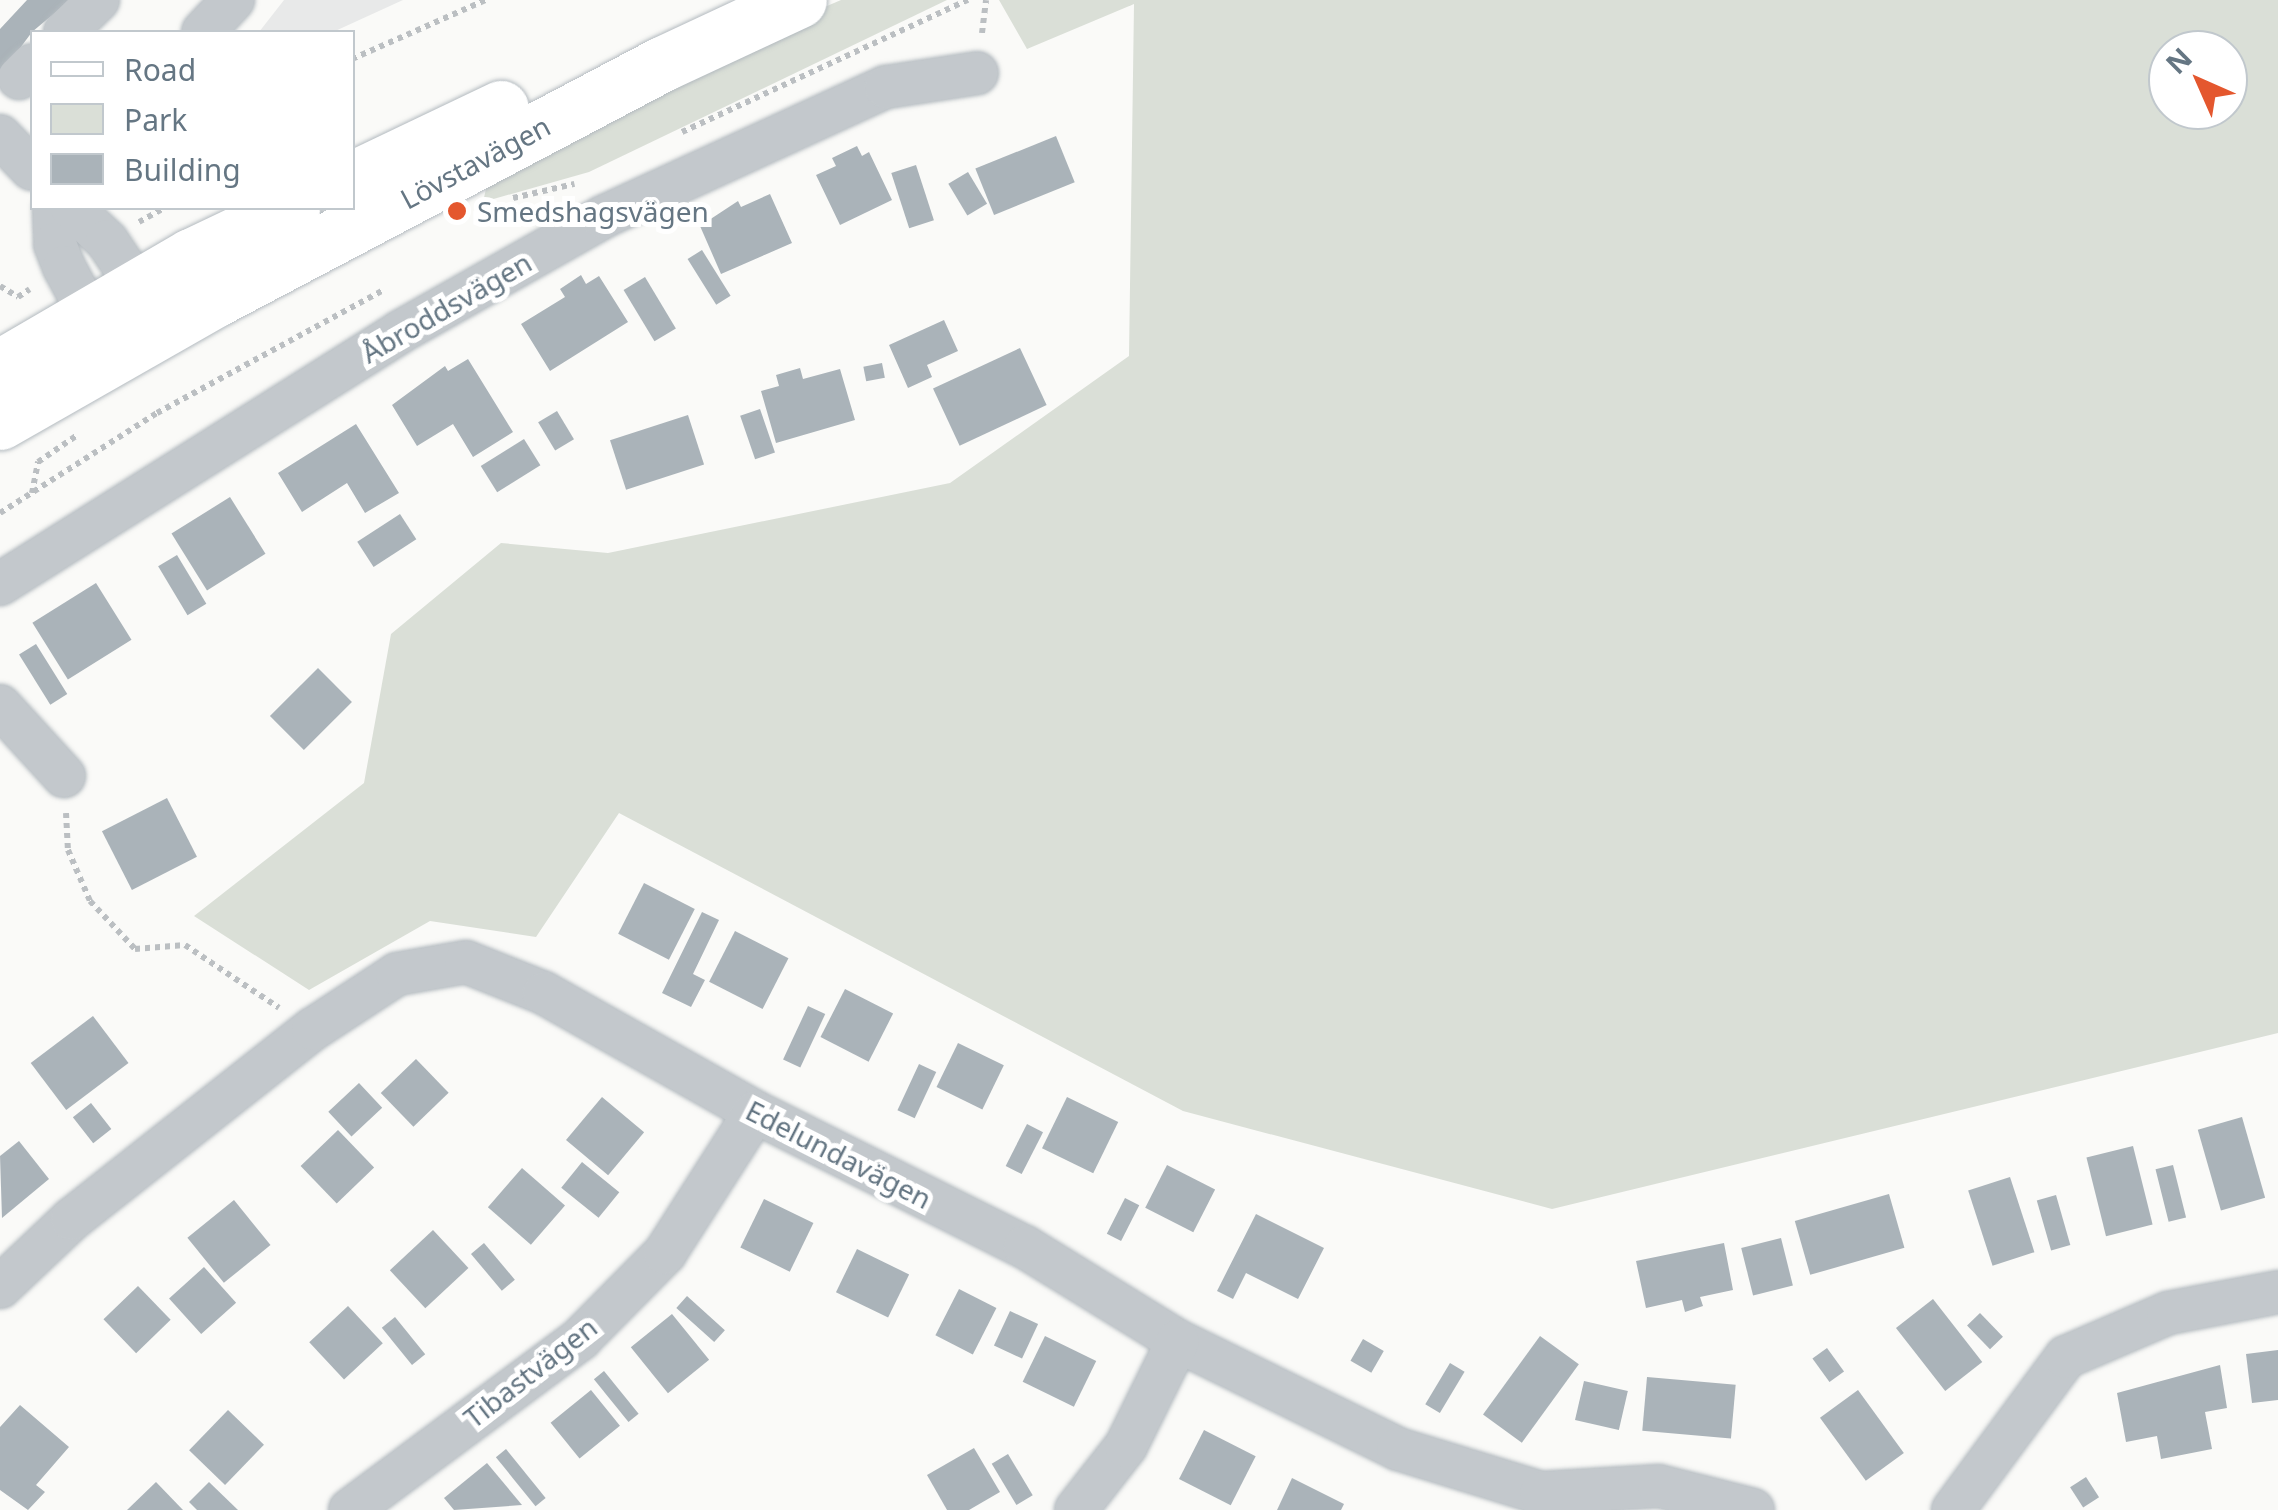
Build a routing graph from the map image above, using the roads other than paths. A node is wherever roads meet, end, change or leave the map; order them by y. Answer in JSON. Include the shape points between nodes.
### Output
{"nodes":[{"id":1,"x":98,"y":0,"type":"edge"},
{"id":2,"x":233,"y":0,"type":"edge"},
{"id":3,"x":730,"y":0,"type":"edge"},
{"id":4,"x":799,"y":0,"type":"edge"},
{"id":5,"x":67,"y":30,"type":"edge"},
{"id":6,"x":205,"y":30,"type":"edge"},
{"id":7,"x":977,"y":73,"type":"dead end"},
{"id":8,"x":0,"y":136,"type":"edge"},
{"id":9,"x":30,"y":167,"type":"edge"},
{"id":10,"x":355,"y":178,"type":"edge"},
{"id":11,"x":54,"y":210,"type":"edge"},
{"id":12,"x":74,"y":210,"type":"edge"},
{"id":13,"x":288,"y":210,"type":"edge"},
{"id":14,"x":136,"y":286,"type":"junction"},
{"id":15,"x":89,"y":314,"type":"junction"},
{"id":16,"x":140,"y":344,"type":"junction"},
{"id":17,"x":0,"y":367,"type":"edge"},
{"id":18,"x":0,"y":422,"type":"edge"},
{"id":19,"x":0,"y":584,"type":"edge"},
{"id":20,"x":0,"y":706,"type":"edge"},
{"id":21,"x":64,"y":776,"type":"road end"},
{"id":22,"x":755,"y":1112,"type":"junction"},
{"id":23,"x":0,"y":1287,"type":"edge"},
{"id":24,"x":2278,"y":1292,"type":"edge"},
{"id":25,"x":1178,"y":1341,"type":"junction"},
{"id":26,"x":350,"y":1510,"type":"edge"},
{"id":27,"x":1076,"y":1510,"type":"edge"},
{"id":28,"x":1753,"y":1510,"type":"edge"},
{"id":29,"x":1953,"y":1510,"type":"edge"}],
"edges":[{"from":1,"to":5,"type":"street"},
{"from":2,"to":6,"type":"street"},
{"from":3,"to":10,"type":"street","name":"Lövstavägen"},
{"from":4,"to":16,"type":"street","name":"Lövstavägen","via":[[662,64]]},
{"from":7,"to":19,"type":"street","name":"Åbroddsvägen","via":[[886,86],[603,217],[400,332]]},
{"from":8,"to":9,"type":"street"},
{"from":11,"to":15,"type":"street","via":[[55,244]]},
{"from":12,"to":14,"type":"street","via":[[107,241]]},
{"from":13,"to":14,"type":"street"},
{"from":14,"to":15,"type":"street"},
{"from":14,"to":16,"type":"street"},
{"from":15,"to":16,"type":"street"},
{"from":15,"to":17,"type":"street"},
{"from":16,"to":18,"type":"street","name":"Lövstavägen"},
{"from":20,"to":21,"type":"street"},
{"from":22,"to":23,"type":"street","name":"Edelundavägen","via":[[544,993],[466,962],[397,974],[313,1030],[72,1219]]},
{"from":22,"to":25,"type":"street","name":"Edelundavägen","via":[[1024,1247]]},
{"from":22,"to":26,"type":"street","name":"Tibastvägen","via":[[666,1253],[580,1338]]},
{"from":24,"to":29,"type":"street","via":[[2168,1314],[2066,1357]]},
{"from":25,"to":27,"type":"street","via":[[1126,1446]]},
{"from":25,"to":28,"type":"street","name":"Edelundavägen","via":[[1398,1449],[1523,1487],[1541,1492],[1659,1486]]}]}
